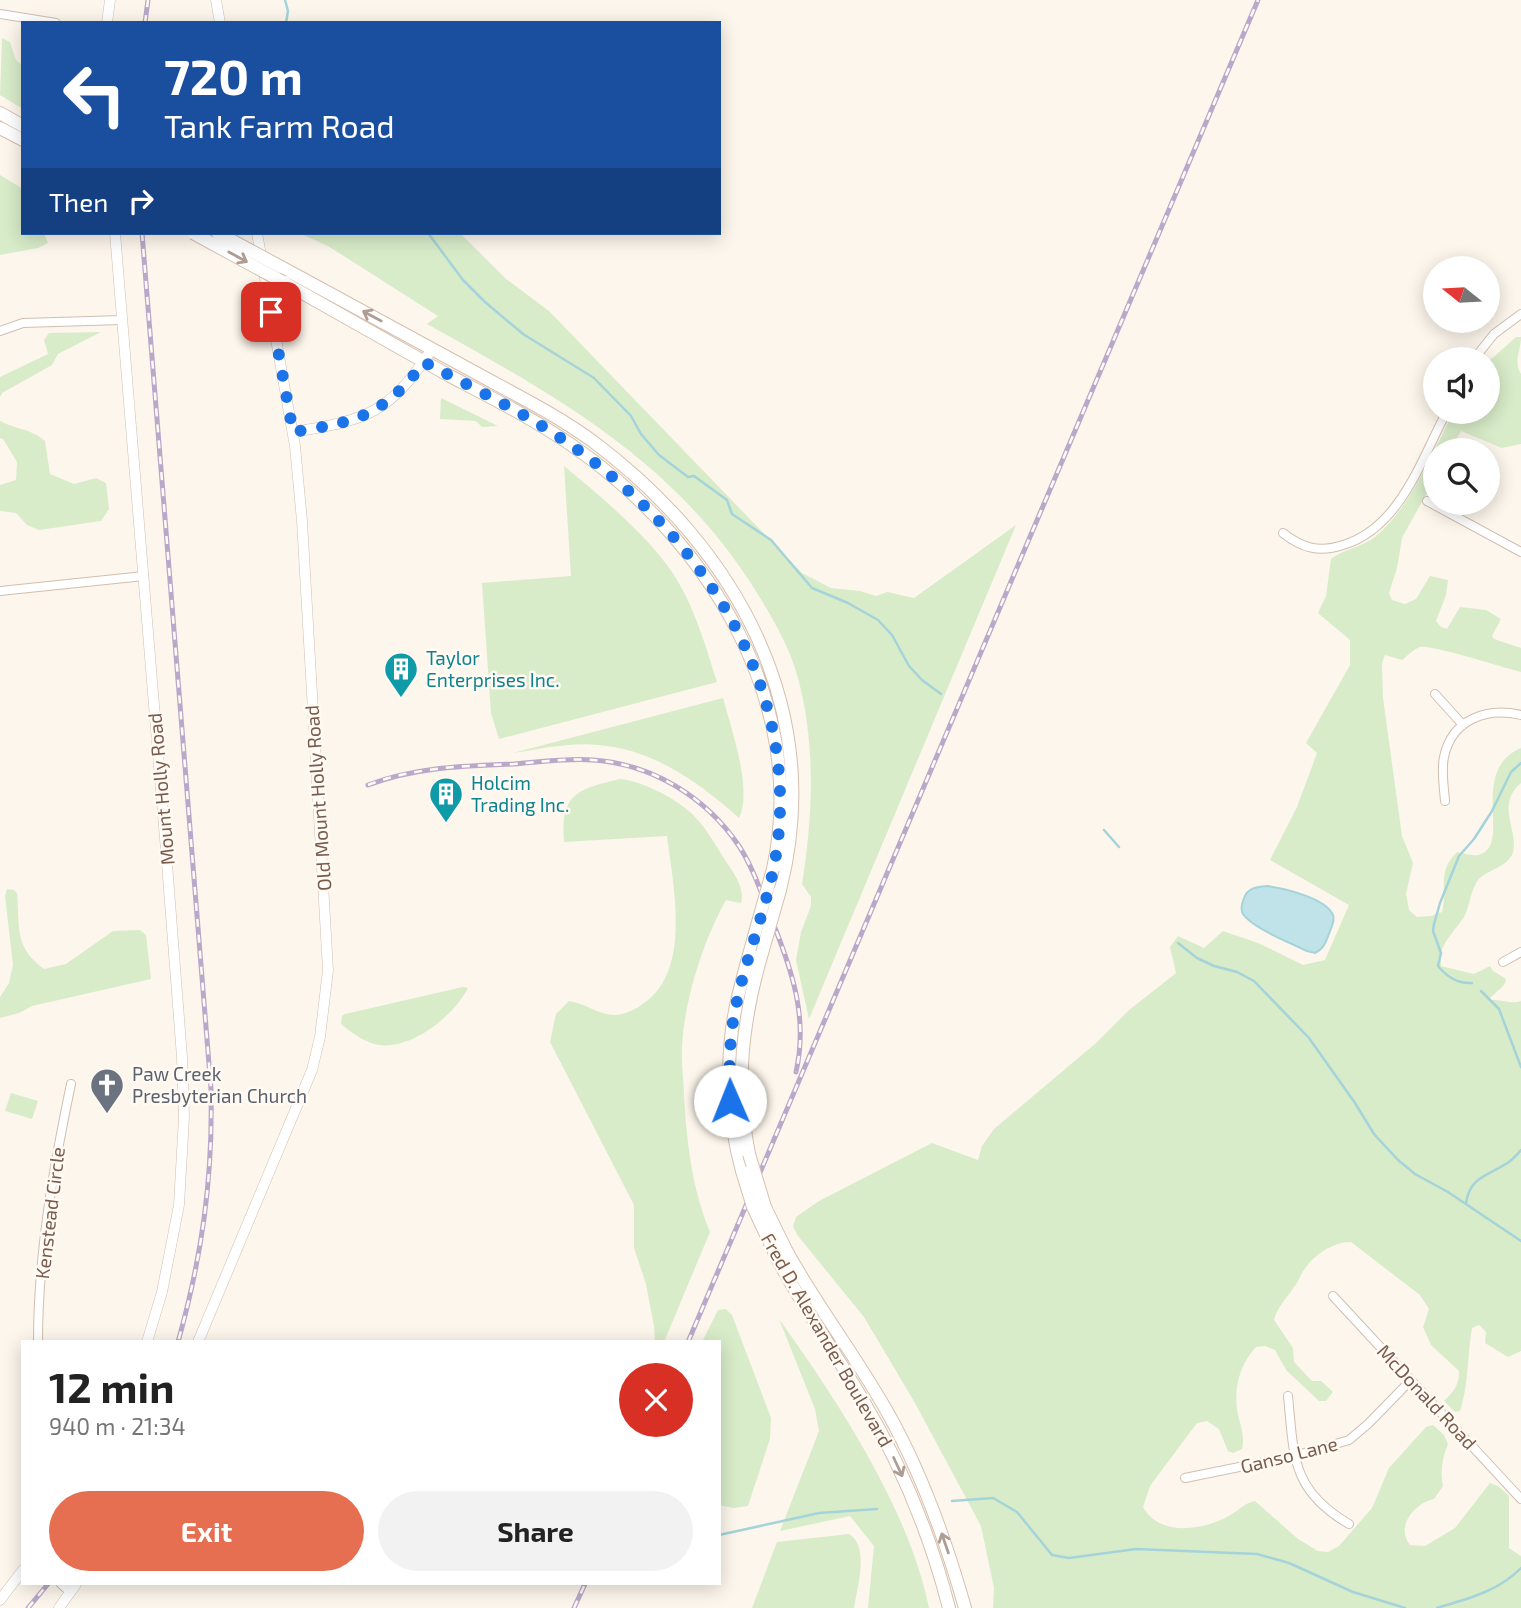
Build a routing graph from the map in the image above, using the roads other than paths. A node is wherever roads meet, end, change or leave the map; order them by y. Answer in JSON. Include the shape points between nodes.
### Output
{"nodes":[{"id":1,"x":110,"y":0,"type":"edge"},
{"id":2,"x":216,"y":0,"type":"edge"},
{"id":3,"x":0,"y":14,"type":"edge"},
{"id":4,"x":44,"y":21,"type":"edge"},
{"id":5,"x":107,"y":21,"type":"edge"},
{"id":6,"x":220,"y":21,"type":"edge"},
{"id":7,"x":0,"y":113,"type":"edge"},
{"id":8,"x":21,"y":125,"type":"edge"},
{"id":9,"x":0,"y":128,"type":"edge"},
{"id":10,"x":21,"y":139,"type":"edge"},
{"id":11,"x":116,"y":235,"type":"edge"},
{"id":12,"x":198,"y":235,"type":"edge"},
{"id":13,"x":222,"y":235,"type":"edge"},
{"id":14,"x":257,"y":235,"type":"edge"},
{"id":15,"x":1521,"y":314,"type":"edge"},
{"id":16,"x":122,"y":320,"type":"junction"},
{"id":17,"x":0,"y":331,"type":"edge"},
{"id":18,"x":1484,"y":347,"type":"edge"},
{"id":19,"x":432,"y":349,"type":"junction"},
{"id":20,"x":424,"y":362,"type":"junction"},
{"id":21,"x":1440,"y":424,"type":"edge"},
{"id":22,"x":293,"y":432,"type":"junction"},
{"id":23,"x":1453,"y":515,"type":"edge"},
{"id":24,"x":1283,"y":533,"type":"dead end"},
{"id":25,"x":1521,"y":552,"type":"edge"},
{"id":26,"x":144,"y":576,"type":"junction"},
{"id":27,"x":0,"y":591,"type":"edge"},
{"id":28,"x":1435,"y":694,"type":"dead end"},
{"id":29,"x":1521,"y":715,"type":"edge"},
{"id":30,"x":1463,"y":725,"type":"junction"},
{"id":31,"x":1445,"y":801,"type":"dead end"},
{"id":32,"x":1521,"y":952,"type":"edge"},
{"id":33,"x":1503,"y":962,"type":"dead end"},
{"id":34,"x":71,"y":1084,"type":"dead end"},
{"id":35,"x":782,"y":1256,"type":"junction"},
{"id":36,"x":1332,"y":1296,"type":"dead end"},
{"id":37,"x":38,"y":1340,"type":"edge"},
{"id":38,"x":148,"y":1340,"type":"edge"},
{"id":39,"x":199,"y":1340,"type":"edge"},
{"id":40,"x":1411,"y":1380,"type":"junction"},
{"id":41,"x":1288,"y":1396,"type":"dead end"},
{"id":42,"x":1294,"y":1456,"type":"junction"},
{"id":43,"x":1185,"y":1478,"type":"dead end"},
{"id":44,"x":1520,"y":1496,"type":"edge"},
{"id":45,"x":1349,"y":1524,"type":"dead end"},
{"id":46,"x":21,"y":1572,"type":"edge"},
{"id":47,"x":73,"y":1588,"type":"edge"},
{"id":48,"x":2,"y":1595,"type":"edge"},
{"id":49,"x":59,"y":1608,"type":"edge"},
{"id":50,"x":949,"y":1608,"type":"edge"},
{"id":51,"x":965,"y":1608,"type":"edge"}],
"edges":[{"from":1,"to":5,"type":"street"},
{"from":2,"to":6,"type":"street"},
{"from":3,"to":4,"type":"street"},
{"from":7,"to":8,"type":"main road"},
{"from":9,"to":10,"type":"main road"},
{"from":11,"to":16,"type":"street","name":"Mount Holly Road"},
{"from":12,"to":20,"type":"main road","name":"Fred D. Alexander Boulevard","one_way":true,"bridge":true},
{"from":19,"to":13,"type":"main road","name":"Fred D. Alexander Boulevard","one_way":true,"bridge":true},
{"from":14,"to":22,"type":"street","name":"Old Mount Holly Road"},
{"from":15,"to":18,"type":"street"},
{"from":16,"to":17,"type":"street","via":[[23,323]]},
{"from":16,"to":26,"type":"street","name":"Mount Holly Road"},
{"from":19,"to":20,"type":"street"},
{"from":19,"to":35,"type":"main road","name":"Fred D. Alexander Boulevard","bridge":true,"via":[[552,416],[610,456],[665,505],[732,588],[770,664],[787,730],[793,789],[790,843],[747,1006],[741,1099],[749,1154]]},
{"from":20,"to":22,"type":"street","via":[[400,391],[365,416]]},
{"from":20,"to":35,"type":"main road","name":"Fred D. Alexander Boulevard","bridge":true,"via":[[542,427],[637,498],[714,589],[758,674],[779,780],[778,837],[737,999],[730,1050],[733,1128],[753,1207]]},
{"from":21,"to":24,"type":"street","via":[[1396,508],[1369,535],[1321,550],[1305,548]]},
{"from":22,"to":39,"type":"street","name":"Old Mount Holly Road","via":[[327,940],[325,1000],[312,1070]]},
{"from":23,"to":25,"type":"street"},
{"from":26,"to":27,"type":"street"},
{"from":26,"to":38,"type":"street","name":"Mount Holly Road","via":[[184,1117],[179,1205]]},
{"from":28,"to":30,"type":"street"},
{"from":29,"to":30,"type":"street","via":[[1489,712]]},
{"from":30,"to":31,"type":"street","via":[[1451,738],[1444,757]]},
{"from":32,"to":33,"type":"street"},
{"from":34,"to":37,"type":"street","name":"Kenstead Circle","via":[[48,1203]]},
{"from":35,"to":50,"type":"main road","name":"Fred D. Alexander Boulevard","one_way":true,"via":[[894,1458],[922,1523]]},
{"from":51,"to":35,"type":"main road","name":"Fred D. Alexander Boulevard","one_way":true,"via":[[935,1515],[908,1452],[856,1359]]},
{"from":36,"to":40,"type":"street","name":"McDonald Road"},
{"from":40,"to":42,"type":"street","name":"Ganso Lane","via":[[1349,1440]]},
{"from":40,"to":44,"type":"street","name":"McDonald Road"},
{"from":41,"to":42,"type":"street"},
{"from":42,"to":43,"type":"street","name":"Ganso Lane"},
{"from":42,"to":45,"type":"street","via":[[1315,1500]]},
{"from":46,"to":48,"type":"street"},
{"from":47,"to":49,"type":"street"}]}
